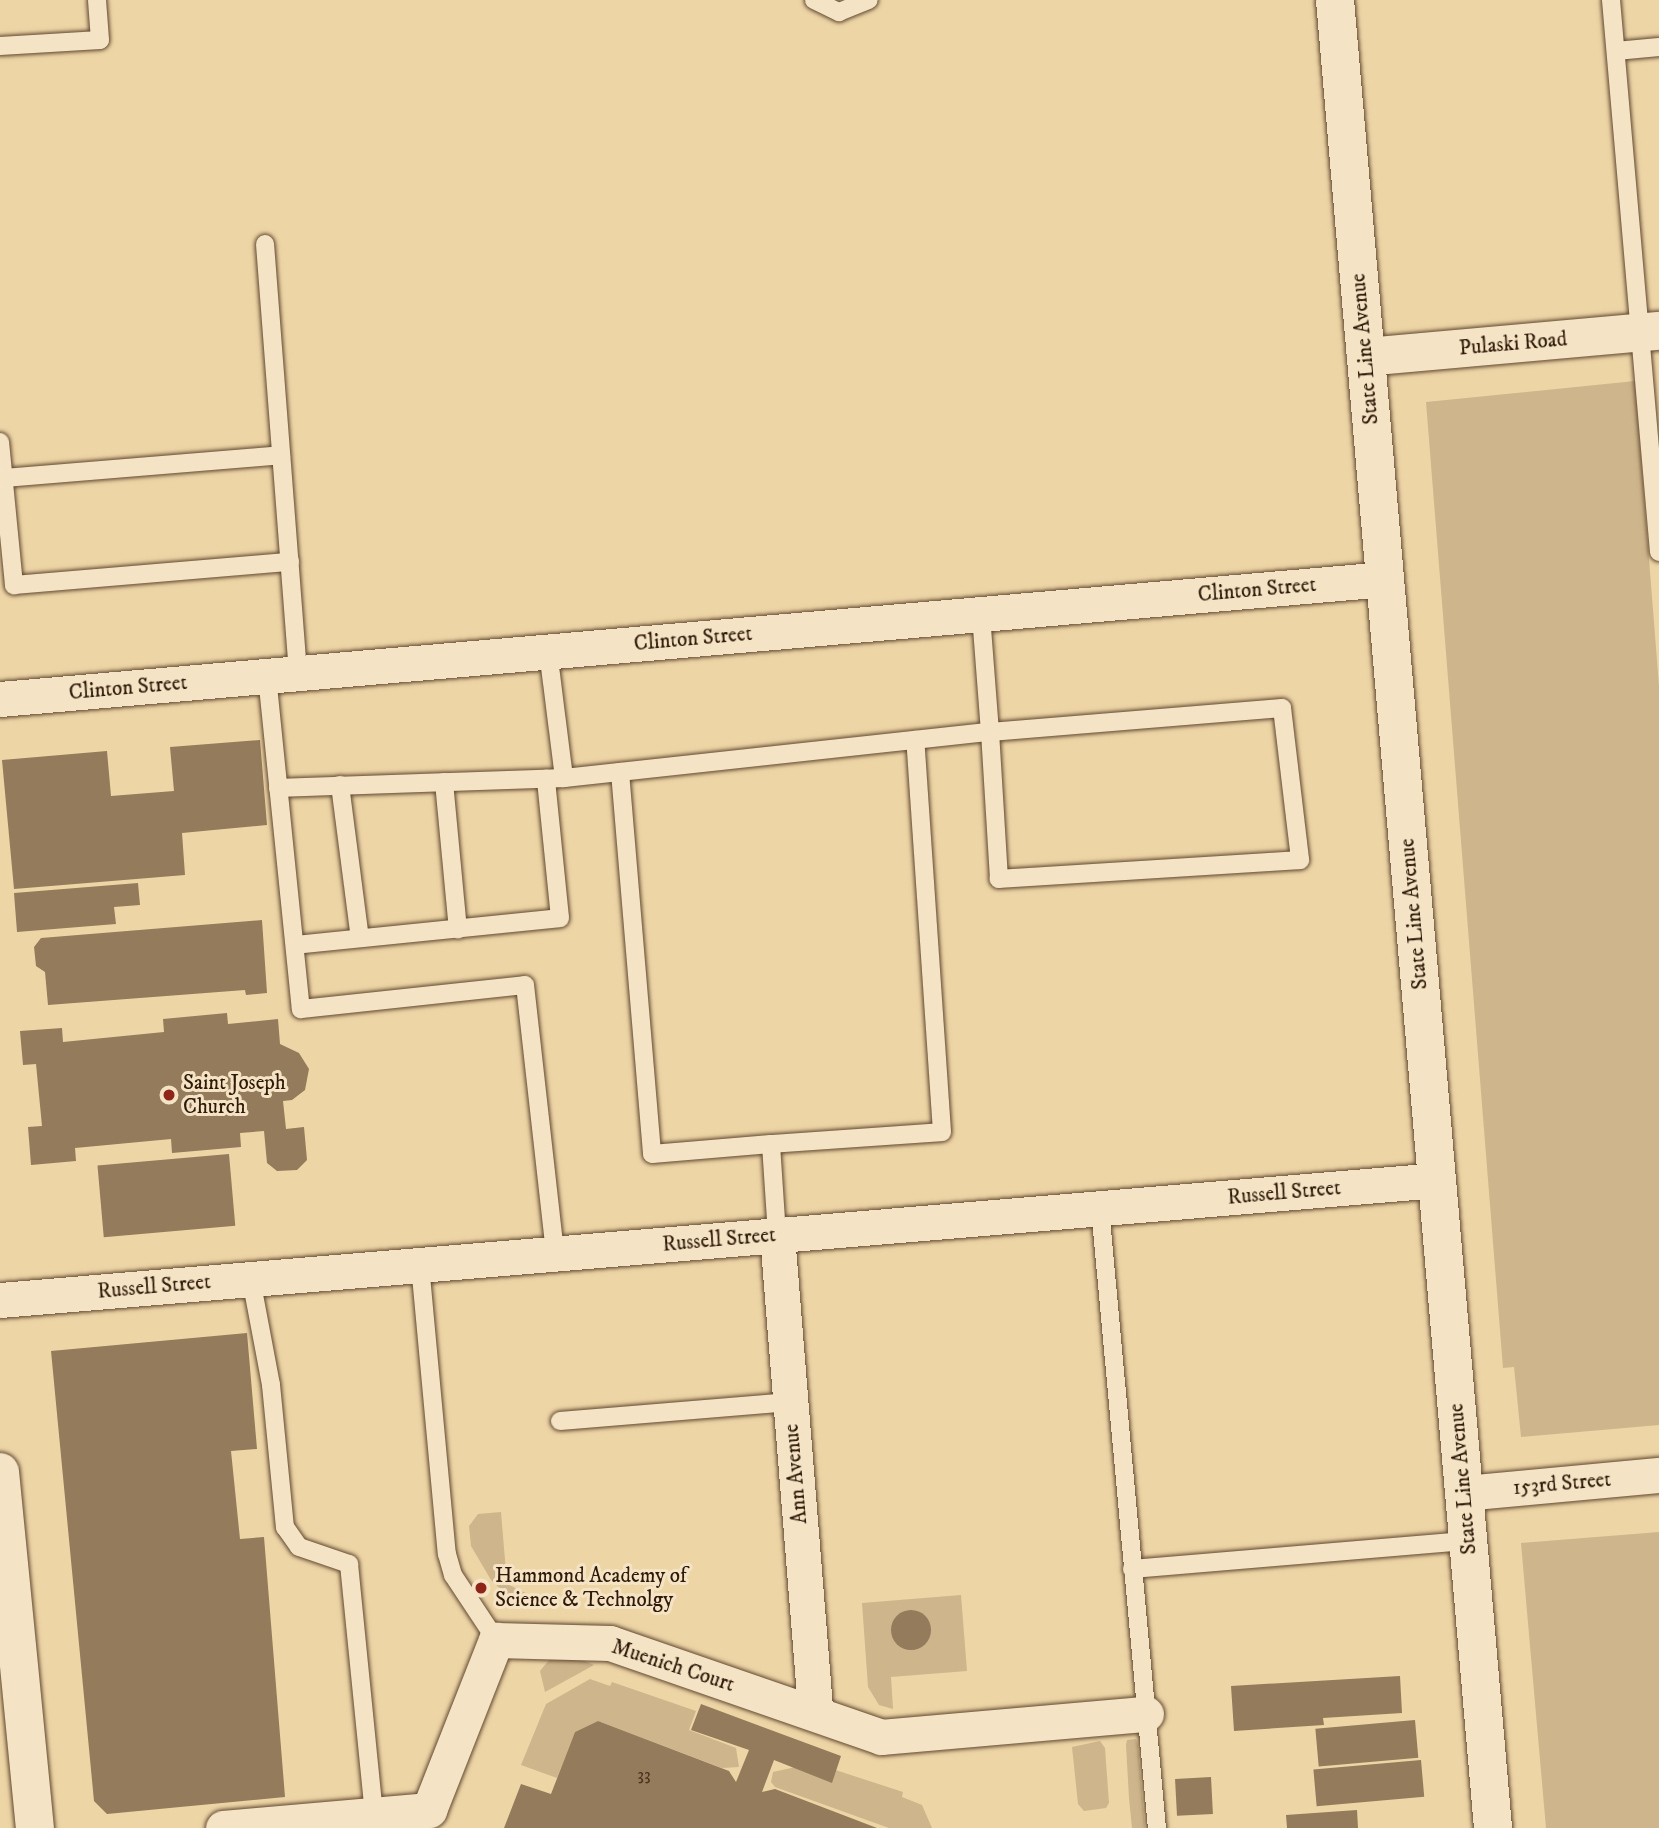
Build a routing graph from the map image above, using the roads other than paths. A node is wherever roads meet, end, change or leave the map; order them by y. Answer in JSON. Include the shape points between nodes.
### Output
{"nodes":[{"id":1,"x":97,"y":0,"type":"edge"},
{"id":2,"x":814,"y":0,"type":"edge"},
{"id":3,"x":869,"y":0,"type":"edge"},
{"id":4,"x":1335,"y":0,"type":"edge"},
{"id":5,"x":1611,"y":0,"type":"edge"},
{"id":6,"x":0,"y":46,"type":"edge"},
{"id":7,"x":1659,"y":47,"type":"edge"},
{"id":8,"x":1616,"y":51,"type":"junction"},
{"id":9,"x":265,"y":244,"type":"dead end"},
{"id":10,"x":1649,"y":332,"type":"edge"},
{"id":11,"x":1366,"y":357,"type":"junction"},
{"id":12,"x":0,"y":442,"type":"edge"},
{"id":13,"x":281,"y":455,"type":"junction"},
{"id":14,"x":4,"y":478,"type":"junction"},
{"id":15,"x":1659,"y":552,"type":"edge"},
{"id":16,"x":290,"y":562,"type":"junction"},
{"id":17,"x":1385,"y":579,"type":"junction"},
{"id":18,"x":981,"y":616,"type":"junction"},
{"id":19,"x":548,"y":651,"type":"junction"},
{"id":20,"x":283,"y":674,"type":"junction"},
{"id":21,"x":0,"y":699,"type":"edge"},
{"id":22,"x":990,"y":732,"type":"junction"},
{"id":23,"x":915,"y":740,"type":"junction"},
{"id":24,"x":620,"y":772,"type":"junction"},
{"id":25,"x":555,"y":778,"type":"junction"},
{"id":26,"x":444,"y":782,"type":"junction"},
{"id":27,"x":340,"y":785,"type":"junction"},
{"id":28,"x":278,"y":788,"type":"junction"},
{"id":29,"x":458,"y":929,"type":"junction"},
{"id":30,"x":360,"y":938,"type":"junction"},
{"id":31,"x":295,"y":945,"type":"junction"},
{"id":32,"x":771,"y":1144,"type":"junction"},
{"id":33,"x":1437,"y":1180,"type":"junction"},
{"id":34,"x":1100,"y":1208,"type":"junction"},
{"id":35,"x":777,"y":1235,"type":"junction"},
{"id":36,"x":555,"y":1253,"type":"junction"},
{"id":37,"x":420,"y":1265,"type":"junction"},
{"id":38,"x":251,"y":1279,"type":"junction"},
{"id":39,"x":0,"y":1300,"type":"edge"},
{"id":40,"x":790,"y":1402,"type":"junction"},
{"id":41,"x":560,"y":1421,"type":"dead end"},
{"id":42,"x":0,"y":1472,"type":"edge"},
{"id":43,"x":1659,"y":1475,"type":"edge"},
{"id":44,"x":1464,"y":1493,"type":"junction"},
{"id":45,"x":1468,"y":1541,"type":"junction"},
{"id":46,"x":1132,"y":1569,"type":"junction"},
{"id":47,"x":496,"y":1640,"type":"junction"},
{"id":48,"x":815,"y":1712,"type":"junction"},
{"id":49,"x":1146,"y":1714,"type":"junction"},
{"id":50,"x":374,"y":1815,"type":"junction"},
{"id":51,"x":307,"y":1824,"type":"edge"},
{"id":52,"x":35,"y":1828,"type":"edge"},
{"id":53,"x":223,"y":1828,"type":"edge"},
{"id":54,"x":1157,"y":1828,"type":"edge"},
{"id":55,"x":1493,"y":1828,"type":"edge"}],
"edges":[{"from":1,"to":6,"type":"lane","via":[[100,40]]},
{"from":2,"to":3,"type":"lane","via":[[839,12]]},
{"from":4,"to":11,"type":"street","name":"State Line Avenue"},
{"from":5,"to":8,"type":"lane"},
{"from":7,"to":8,"type":"lane"},
{"from":8,"to":10,"type":"lane"},
{"from":9,"to":13,"type":"lane"},
{"from":10,"to":11,"type":"street","name":"Pulaski Road"},
{"from":10,"to":15,"type":"lane"},
{"from":11,"to":17,"type":"street","name":"State Line Avenue"},
{"from":12,"to":14,"type":"lane"},
{"from":13,"to":14,"type":"lane"},
{"from":13,"to":16,"type":"lane"},
{"from":14,"to":16,"type":"lane","via":[[14,585]]},
{"from":16,"to":20,"type":"lane"},
{"from":17,"to":18,"type":"street","name":"Clinton Street"},
{"from":17,"to":33,"type":"street","name":"State Line Avenue"},
{"from":18,"to":19,"type":"street","name":"Clinton Street"},
{"from":18,"to":22,"type":"lane"},
{"from":19,"to":20,"type":"street","name":"Clinton Street"},
{"from":19,"to":25,"type":"lane"},
{"from":20,"to":21,"type":"street","name":"Clinton Street"},
{"from":20,"to":28,"type":"lane"},
{"from":22,"to":22,"type":"lane","via":[[1282,708],[1300,860],[999,879]]},
{"from":22,"to":23,"type":"lane"},
{"from":23,"to":24,"type":"lane"},
{"from":23,"to":32,"type":"lane","via":[[942,1132]]},
{"from":24,"to":25,"type":"lane"},
{"from":24,"to":32,"type":"lane","via":[[652,1154]]},
{"from":25,"to":26,"type":"lane"},
{"from":25,"to":29,"type":"lane","via":[[561,918]]},
{"from":26,"to":27,"type":"lane"},
{"from":26,"to":29,"type":"lane"},
{"from":27,"to":28,"type":"lane"},
{"from":27,"to":30,"type":"lane"},
{"from":28,"to":31,"type":"lane"},
{"from":29,"to":30,"type":"lane"},
{"from":30,"to":31,"type":"lane"},
{"from":31,"to":36,"type":"lane","via":[[301,1009],[525,985]]},
{"from":32,"to":35,"type":"lane"},
{"from":33,"to":34,"type":"street","name":"Russell Street"},
{"from":33,"to":44,"type":"street","name":"State Line Avenue"},
{"from":34,"to":35,"type":"street","name":"Russell Street"},
{"from":34,"to":46,"type":"lane"},
{"from":35,"to":36,"type":"street","name":"Russell Street"},
{"from":35,"to":40,"type":"street","name":"Ann Avenue"},
{"from":36,"to":37,"type":"street","name":"Russell Street"},
{"from":37,"to":38,"type":"street","name":"Russell Street"},
{"from":37,"to":47,"type":"lane","via":[[447,1554],[453,1575]]},
{"from":38,"to":39,"type":"street","name":"Russell Street"},
{"from":38,"to":50,"type":"lane","via":[[271,1385],[285,1527],[299,1547],[349,1564]]},
{"from":40,"to":41,"type":"lane"},
{"from":40,"to":48,"type":"street","name":"Ann Avenue"},
{"from":42,"to":52,"type":"street"},
{"from":43,"to":44,"type":"street","name":"153rd Street"},
{"from":44,"to":45,"type":"street","name":"State Line Avenue"},
{"from":45,"to":46,"type":"lane"},
{"from":45,"to":55,"type":"street","name":"State Line Avenue"},
{"from":46,"to":49,"type":"lane"},
{"from":47,"to":48,"type":"street","name":"Muenich Court","via":[[610,1643]]},
{"from":47,"to":50,"type":"street","via":[[429,1810]]},
{"from":48,"to":49,"type":"street","name":"Muenich Court","via":[[881,1737]]},
{"from":49,"to":54,"type":"lane"},
{"from":50,"to":51,"type":"street"},
{"from":51,"to":53,"type":"street"}]}
